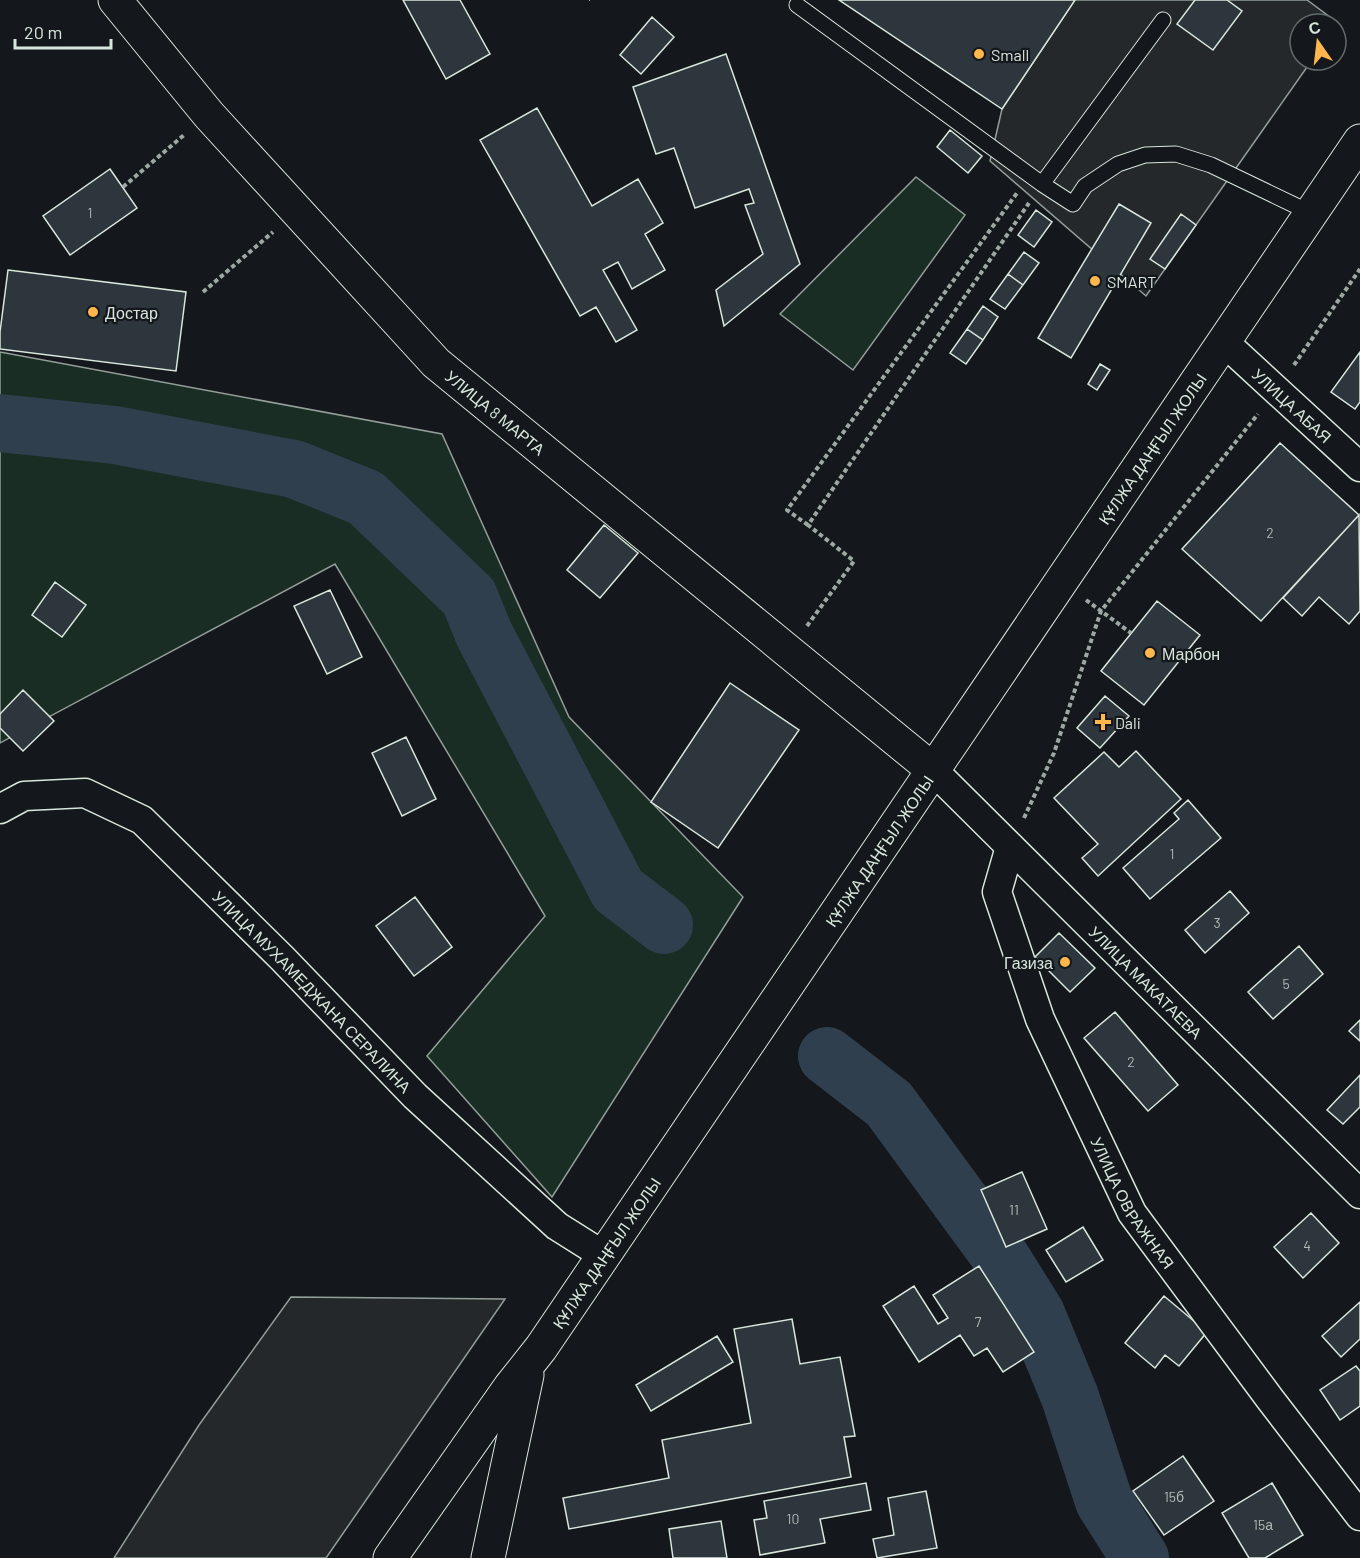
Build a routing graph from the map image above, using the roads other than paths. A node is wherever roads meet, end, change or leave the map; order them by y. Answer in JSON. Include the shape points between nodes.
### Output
{"nodes":[{"id":1,"x":115,"y":0,"type":"edge"},
{"id":2,"x":797,"y":5,"type":"dead end"},
{"id":3,"x":1163,"y":20,"type":"dead end"},
{"id":4,"x":1360,"y":141,"type":"edge"},
{"id":5,"x":1035,"y":180,"type":"junction"},
{"id":6,"x":1311,"y":213,"type":"junction"},
{"id":7,"x":1224,"y":342,"type":"junction"},
{"id":8,"x":1360,"y":467,"type":"edge"},
{"id":9,"x":932,"y":769,"type":"junction"},
{"id":10,"x":0,"y":809,"type":"edge"},
{"id":11,"x":1010,"y":848,"type":"junction"},
{"id":12,"x":1360,"y":1194,"type":"edge"},
{"id":13,"x":603,"y":1255,"type":"junction"},
{"id":14,"x":530,"y":1363,"type":"junction"},
{"id":15,"x":1360,"y":1516,"type":"edge"},
{"id":16,"x":390,"y":1558,"type":"edge"},
{"id":17,"x":488,"y":1558,"type":"edge"}],
"edges":[{"from":1,"to":9,"type":"main road","name":"УЛИЦА 8 МАРТА","via":[[209,114],[436,363]]},
{"from":2,"to":5,"type":"lane"},
{"from":3,"to":5,"type":"lane"},
{"from":4,"to":6,"type":"main road","name":"ҚҰЛЖА ДАҢҒЫЛ ЖОЛЫ"},
{"from":5,"to":6,"type":"lane","via":[[1073,204],[1086,186],[1118,164],[1145,155],[1176,154],[1211,165]]},
{"from":6,"to":7,"type":"main road","name":"ҚҰЛЖА ДАҢҒЫЛ ЖОЛЫ"},
{"from":7,"to":8,"type":"street","name":"УЛИЦА АБАЯ"},
{"from":7,"to":9,"type":"main road","name":"ҚҰЛЖА ДАҢҒЫЛ ЖОЛЫ"},
{"from":9,"to":11,"type":"street","name":"УЛИЦА МАКАТАЕВА"},
{"from":9,"to":13,"type":"main road","name":"ҚҰЛЖА ДАҢҒЫЛ ЖОЛЫ"},
{"from":10,"to":13,"type":"street","name":"УЛИЦА МУХАМЕДЖАНА СЕРАЛИНА","via":[[24,796],[85,794],[142,820],[415,1096],[557,1226]]},
{"from":11,"to":12,"type":"street","name":"УЛИЦА МАКАТАЕВА"},
{"from":11,"to":15,"type":"street","name":"УЛИЦА ОВРАЖНАЯ","via":[[997,892],[1040,1019],[1132,1214]]},
{"from":13,"to":14,"type":"main road","name":"ҚҰЛЖА ДАҢҒЫЛ ЖОЛЫ"},
{"from":14,"to":16,"type":"main road","name":"ҚҰЛЖА ДАҢҒЫЛ ЖОЛЫ"},
{"from":14,"to":17,"type":"main road"}]}
